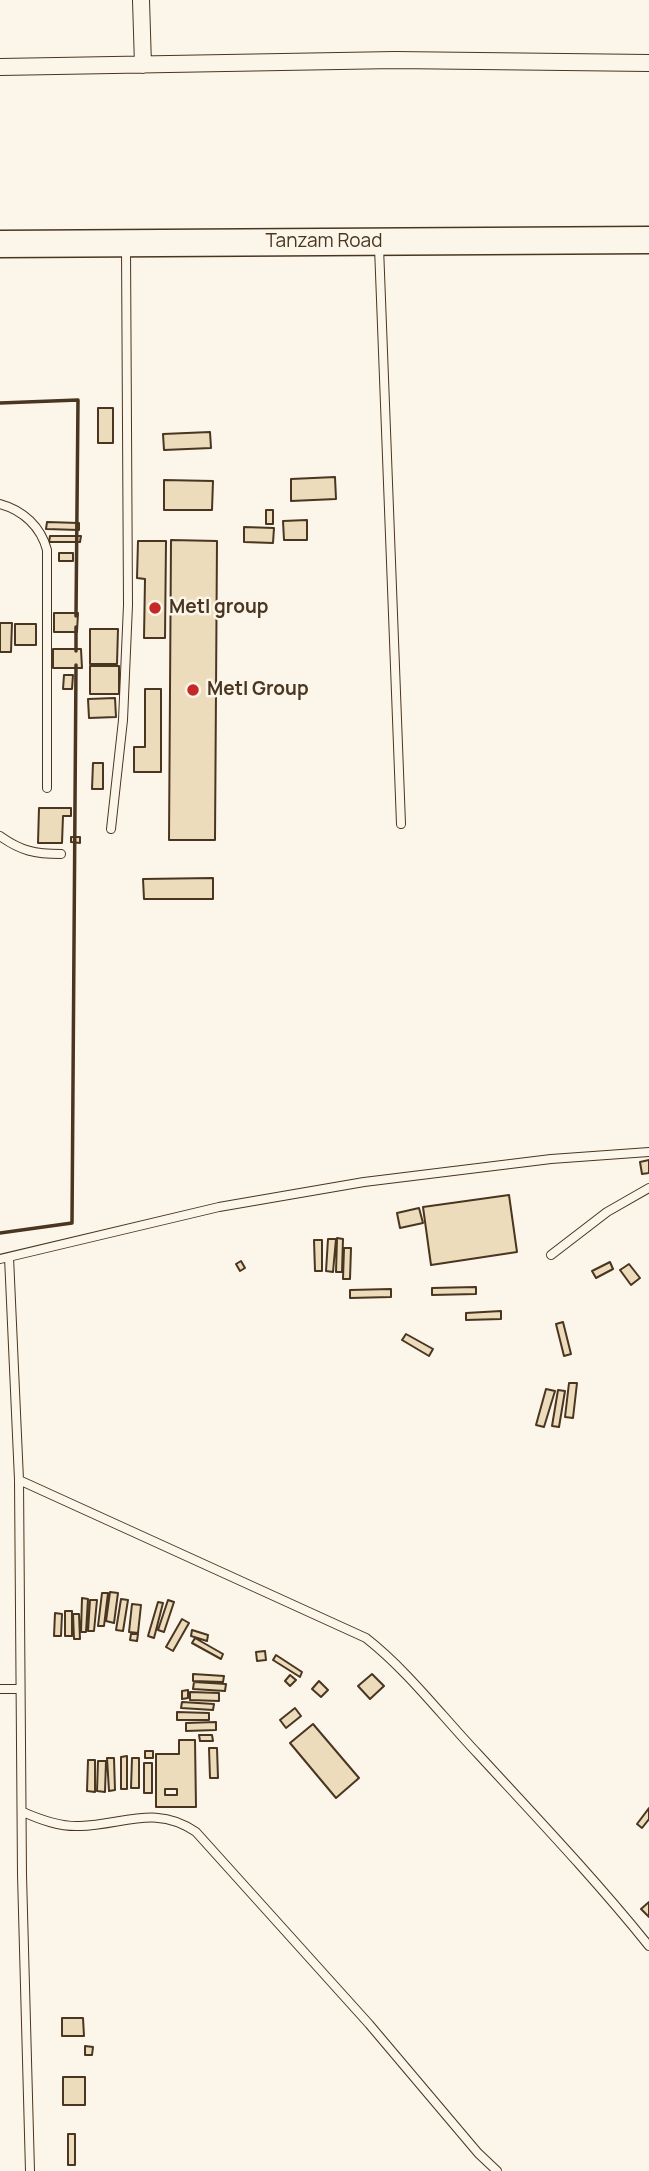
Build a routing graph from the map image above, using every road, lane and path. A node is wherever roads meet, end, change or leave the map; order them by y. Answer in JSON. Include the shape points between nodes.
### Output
{"nodes":[{"id":1,"x":141,"y":0,"type":"edge"},
{"id":2,"x":647,"y":61,"type":"edge"},
{"id":3,"x":143,"y":65,"type":"junction"},
{"id":4,"x":0,"y":67,"type":"edge"},
{"id":5,"x":649,"y":240,"type":"edge"},
{"id":6,"x":125,"y":242,"type":"junction"},
{"id":7,"x":379,"y":242,"type":"junction"},
{"id":8,"x":0,"y":244,"type":"edge"},
{"id":9,"x":0,"y":503,"type":"edge"},
{"id":10,"x":47,"y":788,"type":"dead end"},
{"id":11,"x":401,"y":824,"type":"dead end"},
{"id":12,"x":111,"y":829,"type":"dead end"},
{"id":13,"x":0,"y":836,"type":"edge"},
{"id":14,"x":61,"y":854,"type":"dead end"},
{"id":15,"x":649,"y":1152,"type":"edge"},
{"id":16,"x":649,"y":1188,"type":"edge"},
{"id":17,"x":551,"y":1255,"type":"dead end"},
{"id":18,"x":4,"y":1258,"type":"edge"},
{"id":19,"x":19,"y":1480,"type":"junction"},
{"id":20,"x":0,"y":1689,"type":"edge"},
{"id":21,"x":20,"y":1689,"type":"junction"},
{"id":22,"x":23,"y":1812,"type":"junction"},
{"id":23,"x":649,"y":1946,"type":"edge"},
{"id":24,"x":30,"y":2171,"type":"edge"},
{"id":25,"x":497,"y":2171,"type":"edge"}],
"edges":[{"from":1,"to":3,"type":"street"},
{"from":2,"to":3,"type":"street"},
{"from":3,"to":4,"type":"street"},
{"from":5,"to":7,"type":"highway","name":"Tanzam Road"},
{"from":6,"to":7,"type":"highway","name":"Tanzam Road"},
{"from":6,"to":8,"type":"highway","name":"Tanzam Road"},
{"from":6,"to":12,"type":"lane","via":[[128,606],[123,720]]},
{"from":7,"to":11,"type":"lane"},
{"from":9,"to":10,"type":"lane","via":[[30,521],[47,550]]},
{"from":13,"to":14,"type":"lane","via":[[36,854]]},
{"from":15,"to":18,"type":"lane","via":[[551,1159],[324,1188],[219,1207]]},
{"from":16,"to":17,"type":"lane","via":[[607,1212]]},
{"from":18,"to":19,"type":"lane"},
{"from":19,"to":21,"type":"lane"},
{"from":19,"to":23,"type":"lane","via":[[366,1639],[515,1793]]},
{"from":20,"to":21,"type":"lane"},
{"from":21,"to":22,"type":"lane"},
{"from":22,"to":24,"type":"lane"},
{"from":22,"to":25,"type":"lane","via":[[54,1824],[79,1826],[166,1818],[196,1832]]}]}
